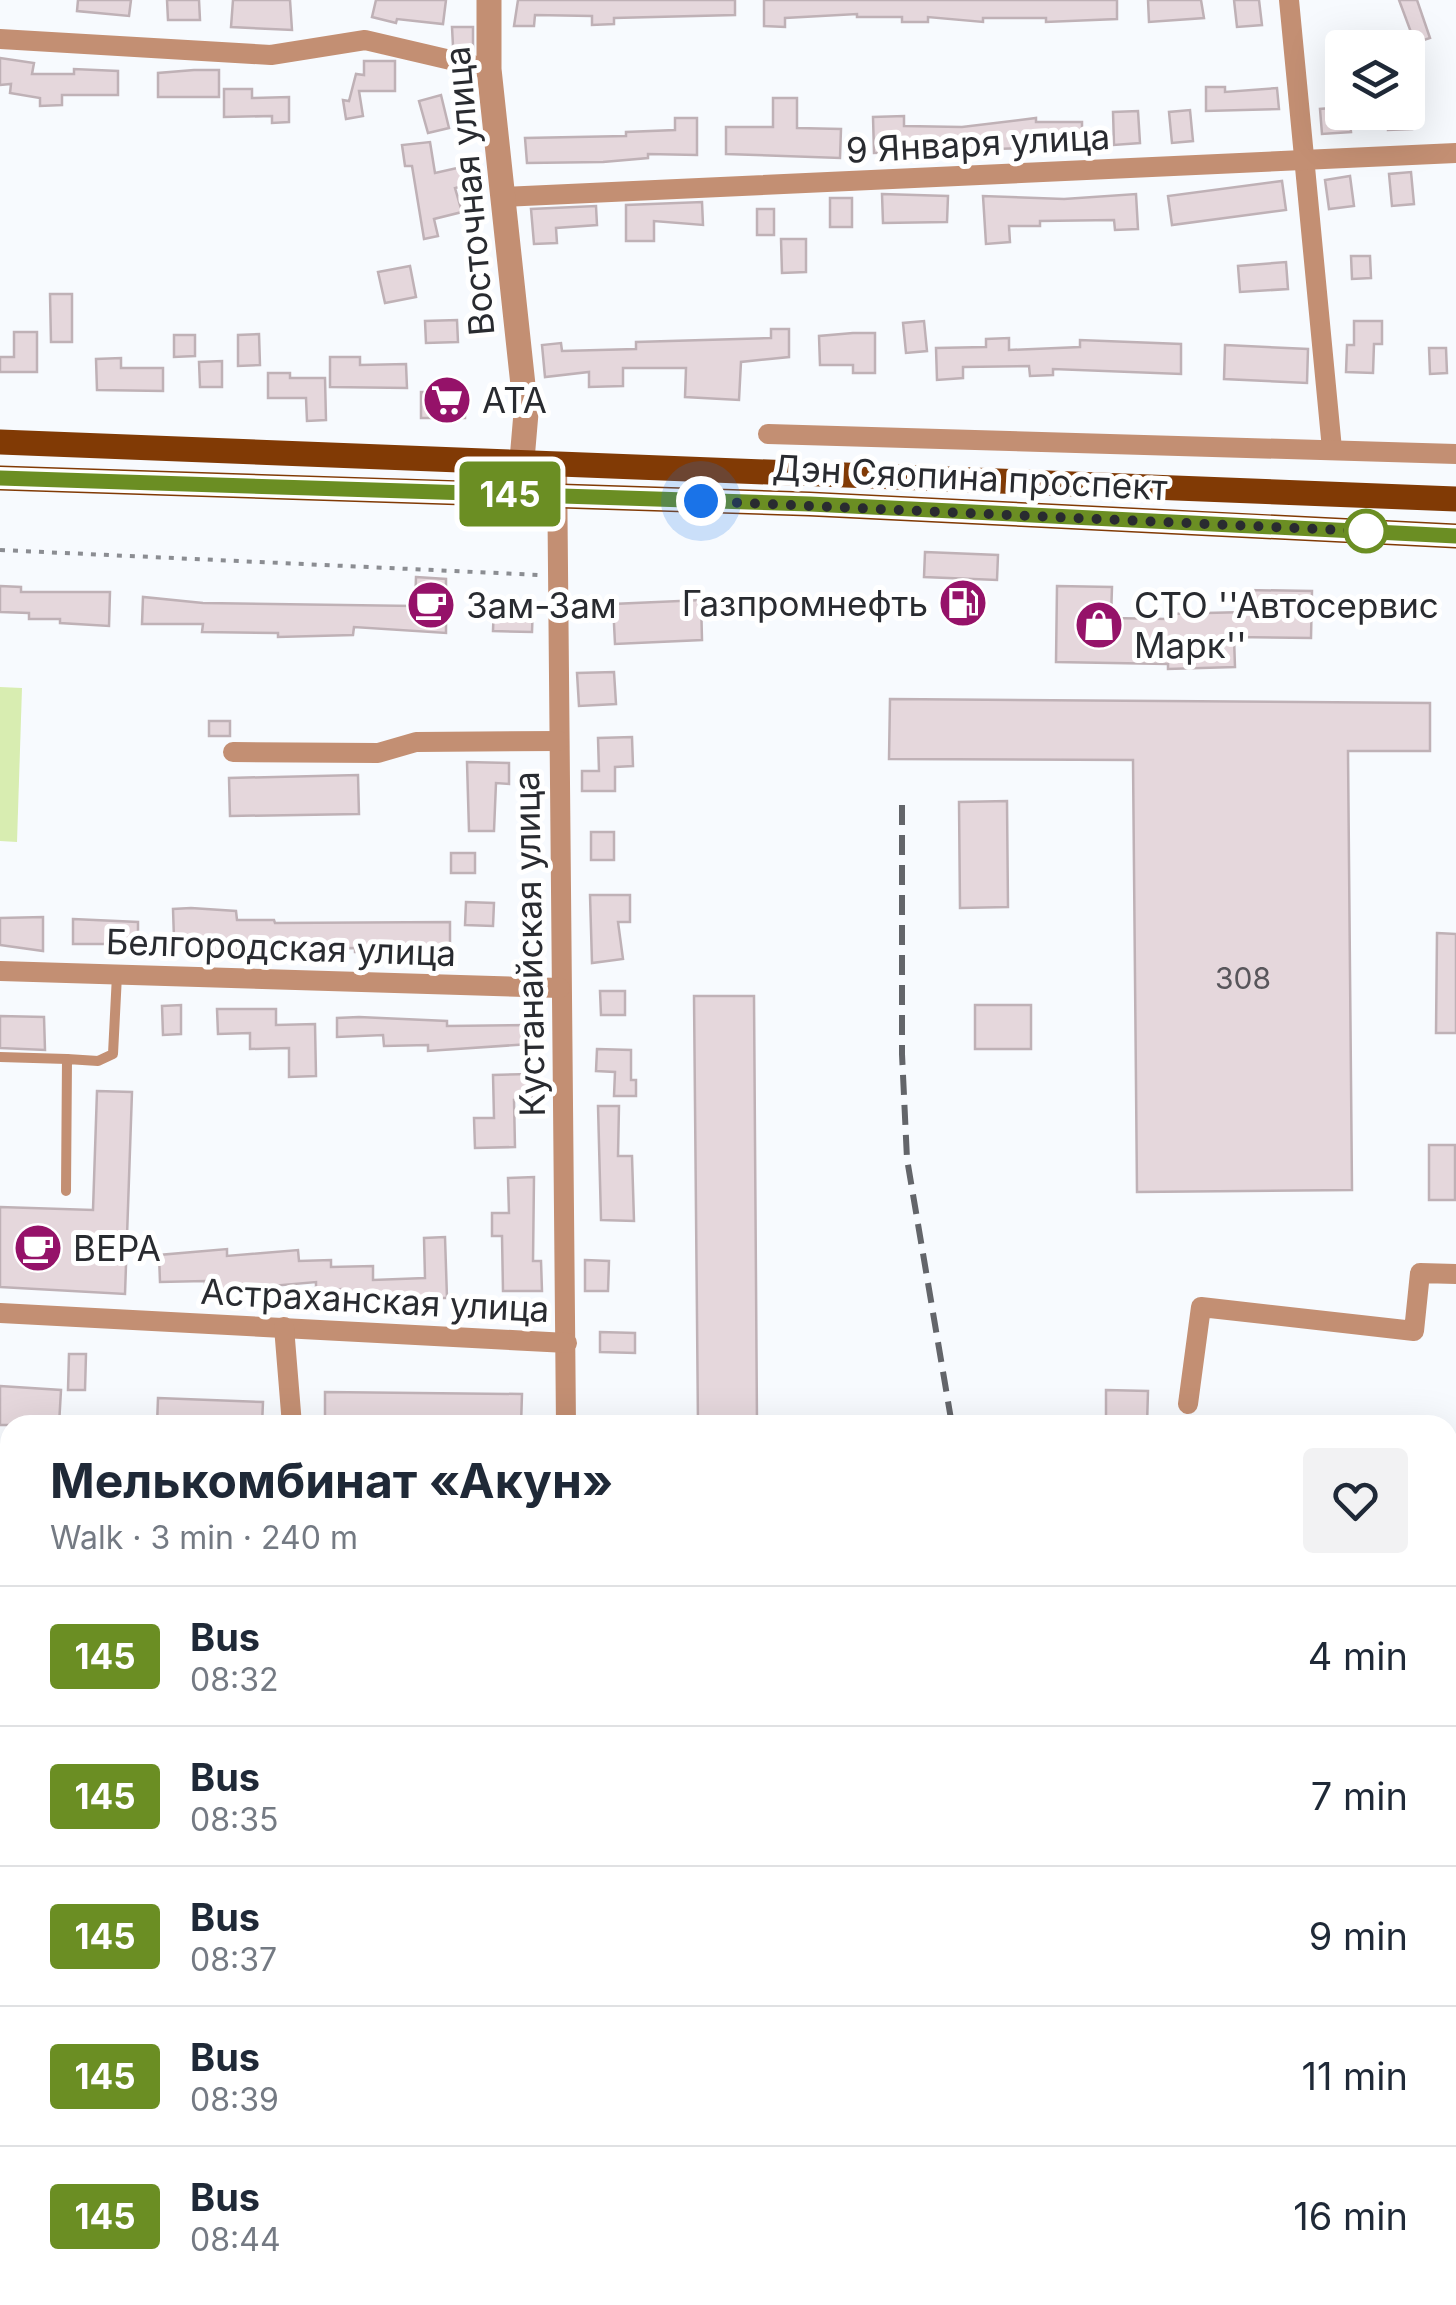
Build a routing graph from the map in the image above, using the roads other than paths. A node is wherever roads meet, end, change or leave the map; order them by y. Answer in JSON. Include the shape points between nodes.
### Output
{"nodes":[{"id":1,"x":489,"y":0,"type":"edge"},
{"id":2,"x":1289,"y":0,"type":"edge"},
{"id":3,"x":0,"y":39,"type":"edge"},
{"id":4,"x":490,"y":68,"type":"junction"},
{"id":5,"x":1456,"y":153,"type":"edge"},
{"id":6,"x":1305,"y":160,"type":"junction"},
{"id":7,"x":503,"y":196,"type":"junction"},
{"id":8,"x":768,"y":434,"type":"dead end"},
{"id":9,"x":0,"y":442,"type":"edge"},
{"id":10,"x":1332,"y":448,"type":"junction"},
{"id":11,"x":1456,"y":454,"type":"edge"},
{"id":12,"x":520,"y":462,"type":"junction"},
{"id":13,"x":557,"y":462,"type":"junction"},
{"id":14,"x":0,"y":478,"type":"edge"},
{"id":15,"x":519,"y":495,"type":"junction"},
{"id":16,"x":557,"y":497,"type":"junction"},
{"id":17,"x":1456,"y":499,"type":"edge"},
{"id":18,"x":1456,"y":536,"type":"edge"},
{"id":19,"x":559,"y":741,"type":"junction"},
{"id":20,"x":233,"y":752,"type":"dead end"},
{"id":21,"x":0,"y":971,"type":"edge"},
{"id":22,"x":117,"y":974,"type":"junction"},
{"id":23,"x":560,"y":988,"type":"junction"},
{"id":24,"x":0,"y":1057,"type":"edge"},
{"id":25,"x":67,"y":1059,"type":"junction"},
{"id":26,"x":66,"y":1190,"type":"dead end"},
{"id":27,"x":1456,"y":1274,"type":"edge"},
{"id":28,"x":0,"y":1314,"type":"edge"},
{"id":29,"x":284,"y":1327,"type":"junction"},
{"id":30,"x":567,"y":1343,"type":"junction"},
{"id":31,"x":1188,"y":1404,"type":"dead end"},
{"id":32,"x":291,"y":1415,"type":"edge"},
{"id":33,"x":566,"y":1415,"type":"edge"}],
"edges":[{"from":1,"to":4,"type":"street","name":"Восточная улица"},
{"from":2,"to":6,"type":"street"},
{"from":3,"to":4,"type":"street","via":[[271,54],[365,40]]},
{"from":4,"to":7,"type":"street","name":"Восточная улица"},
{"from":5,"to":6,"type":"street","name":"9 Января улица"},
{"from":6,"to":7,"type":"street","name":"9 Января улица"},
{"from":6,"to":10,"type":"street"},
{"from":7,"to":12,"type":"street","name":"Восточная улица","via":[[526,413]]},
{"from":8,"to":10,"type":"street"},
{"from":9,"to":12,"type":"main road","name":"Дэн Сяопина проспект"},
{"from":10,"to":11,"type":"street"},
{"from":12,"to":13,"type":"main road","name":"Дэн Сяопина проспект"},
{"from":12,"to":15,"type":"street","name":"Восточная улица"},
{"from":13,"to":16,"type":"street","name":"Кустанайская улица"},
{"from":13,"to":17,"type":"main road","name":"Дэн Сяопина проспект"},
{"from":14,"to":15,"type":"main road","name":"Дэн Сяопина проспект"},
{"from":15,"to":16,"type":"main road","name":"Дэн Сяопина проспект"},
{"from":16,"to":18,"type":"main road","name":"Дэн Сяопина проспект"},
{"from":16,"to":19,"type":"street","name":"Кустанайская улица"},
{"from":19,"to":20,"type":"street","via":[[416,742],[378,753]]},
{"from":19,"to":23,"type":"street","name":"Кустанайская улица"},
{"from":21,"to":22,"type":"street","name":"Белгородская улица"},
{"from":22,"to":23,"type":"street","name":"Белгородская улица"},
{"from":22,"to":25,"type":"lane","via":[[114,1054],[98,1061]]},
{"from":23,"to":30,"type":"street","name":"Кустанайская улица"},
{"from":24,"to":25,"type":"lane"},
{"from":25,"to":26,"type":"lane"},
{"from":27,"to":31,"type":"street","via":[[1420,1273],[1414,1331],[1201,1307]]},
{"from":28,"to":29,"type":"street","name":"Астраханская улица"},
{"from":29,"to":30,"type":"street","name":"Астраханская улица"},
{"from":29,"to":32,"type":"street"},
{"from":30,"to":33,"type":"street","name":"Кустанайская улица"}]}
